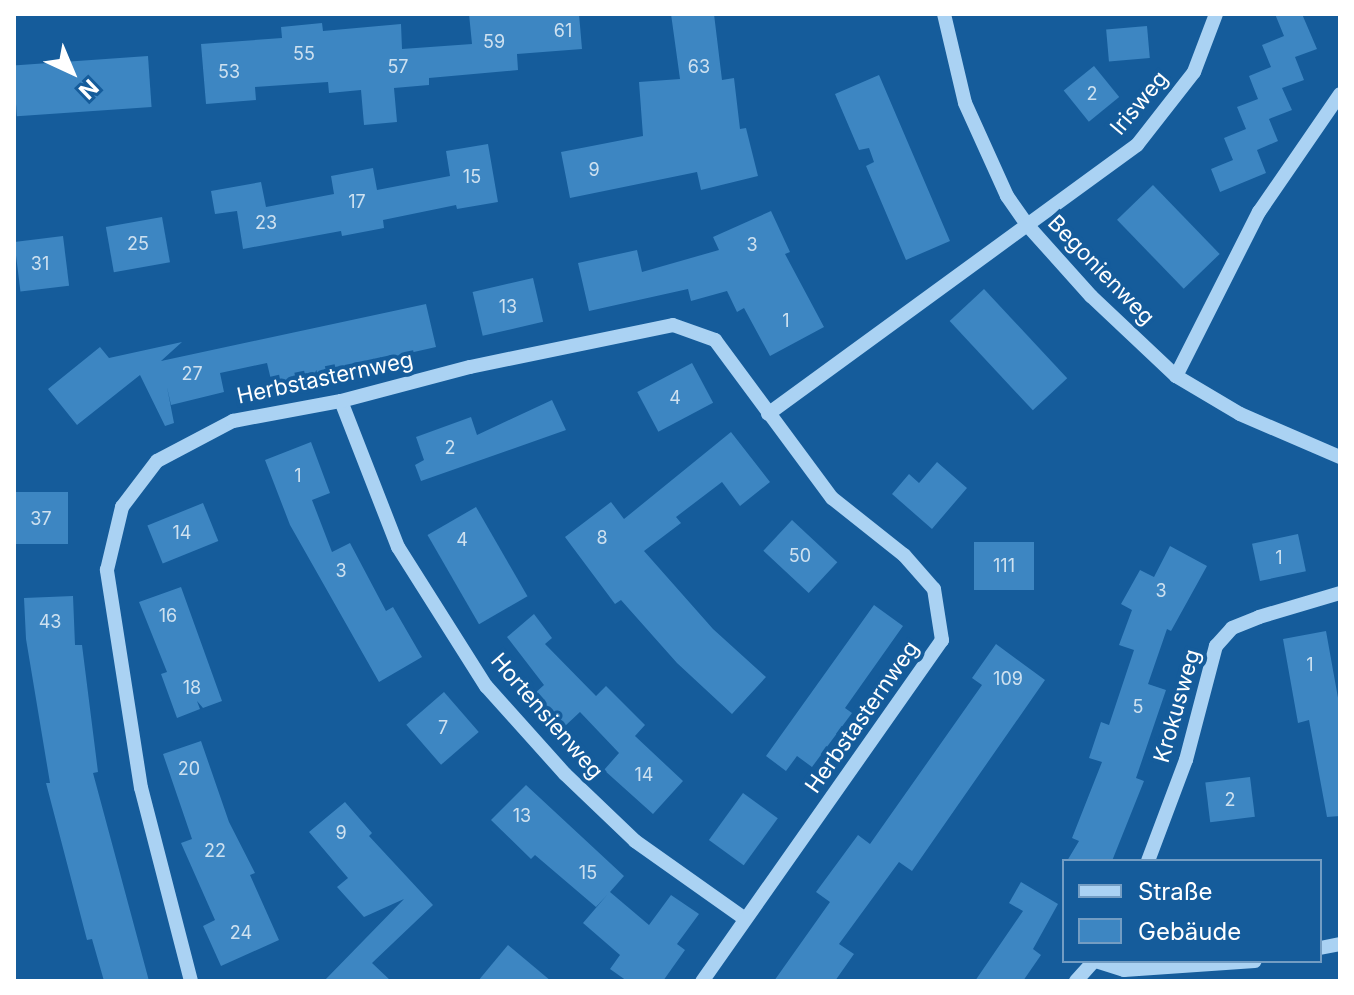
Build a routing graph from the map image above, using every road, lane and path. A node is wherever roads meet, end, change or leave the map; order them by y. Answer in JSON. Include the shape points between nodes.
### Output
{"nodes":[{"id":1,"x":944,"y":14,"type":"edge"},
{"id":2,"x":1216,"y":14,"type":"edge"},
{"id":3,"x":1340,"y":94,"type":"edge"},
{"id":4,"x":1029,"y":227,"type":"junction"},
{"id":5,"x":1176,"y":376,"type":"junction"},
{"id":6,"x":341,"y":401,"type":"junction"},
{"id":7,"x":768,"y":414,"type":"junction"},
{"id":8,"x":1340,"y":457,"type":"edge"},
{"id":9,"x":1340,"y":593,"type":"edge"},
{"id":10,"x":1149,"y":859,"type":"edge"},
{"id":11,"x":745,"y":919,"type":"junction"},
{"id":12,"x":1093,"y":963,"type":"edge"},
{"id":13,"x":1101,"y":963,"type":"edge"},
{"id":14,"x":1226,"y":963,"type":"edge"},
{"id":15,"x":191,"y":981,"type":"edge"},
{"id":16,"x":702,"y":981,"type":"edge"},
{"id":17,"x":1076,"y":981,"type":"edge"}],
"edges":[{"from":1,"to":4,"type":"street","name":"Begonienweg","via":[[965,103],[1007,196]]},
{"from":2,"to":4,"type":"street","name":"Irisweg","via":[[1194,72],[1137,145]]},
{"from":3,"to":5,"type":"street","via":[[1259,212]]},
{"from":4,"to":5,"type":"street","name":"Begonienweg","via":[[1091,296]]},
{"from":4,"to":7,"type":"street"},
{"from":5,"to":8,"type":"street","name":"Begonienweg","via":[[1240,414]]},
{"from":6,"to":7,"type":"street","name":"Herbstasternweg","via":[[470,367],[673,325],[715,340]]},
{"from":6,"to":11,"type":"street","name":"Hortensienweg","via":[[398,547],[486,686],[565,774],[635,841]]},
{"from":6,"to":15,"type":"street","name":"Herbstasternweg","via":[[233,421],[157,461],[122,507],[107,570],[141,788]]},
{"from":7,"to":11,"type":"street","name":"Herbstasternweg","via":[[832,498],[904,555],[934,589],[942,640]]},
{"from":9,"to":10,"type":"street","name":"Krokusweg","via":[[1232,628],[1216,646],[1186,760]]},
{"from":11,"to":16,"type":"street","name":"Herbstasternweg"},
{"from":12,"to":17,"type":"street"},
{"from":13,"to":14,"type":"street","via":[[1124,970]]}]}
